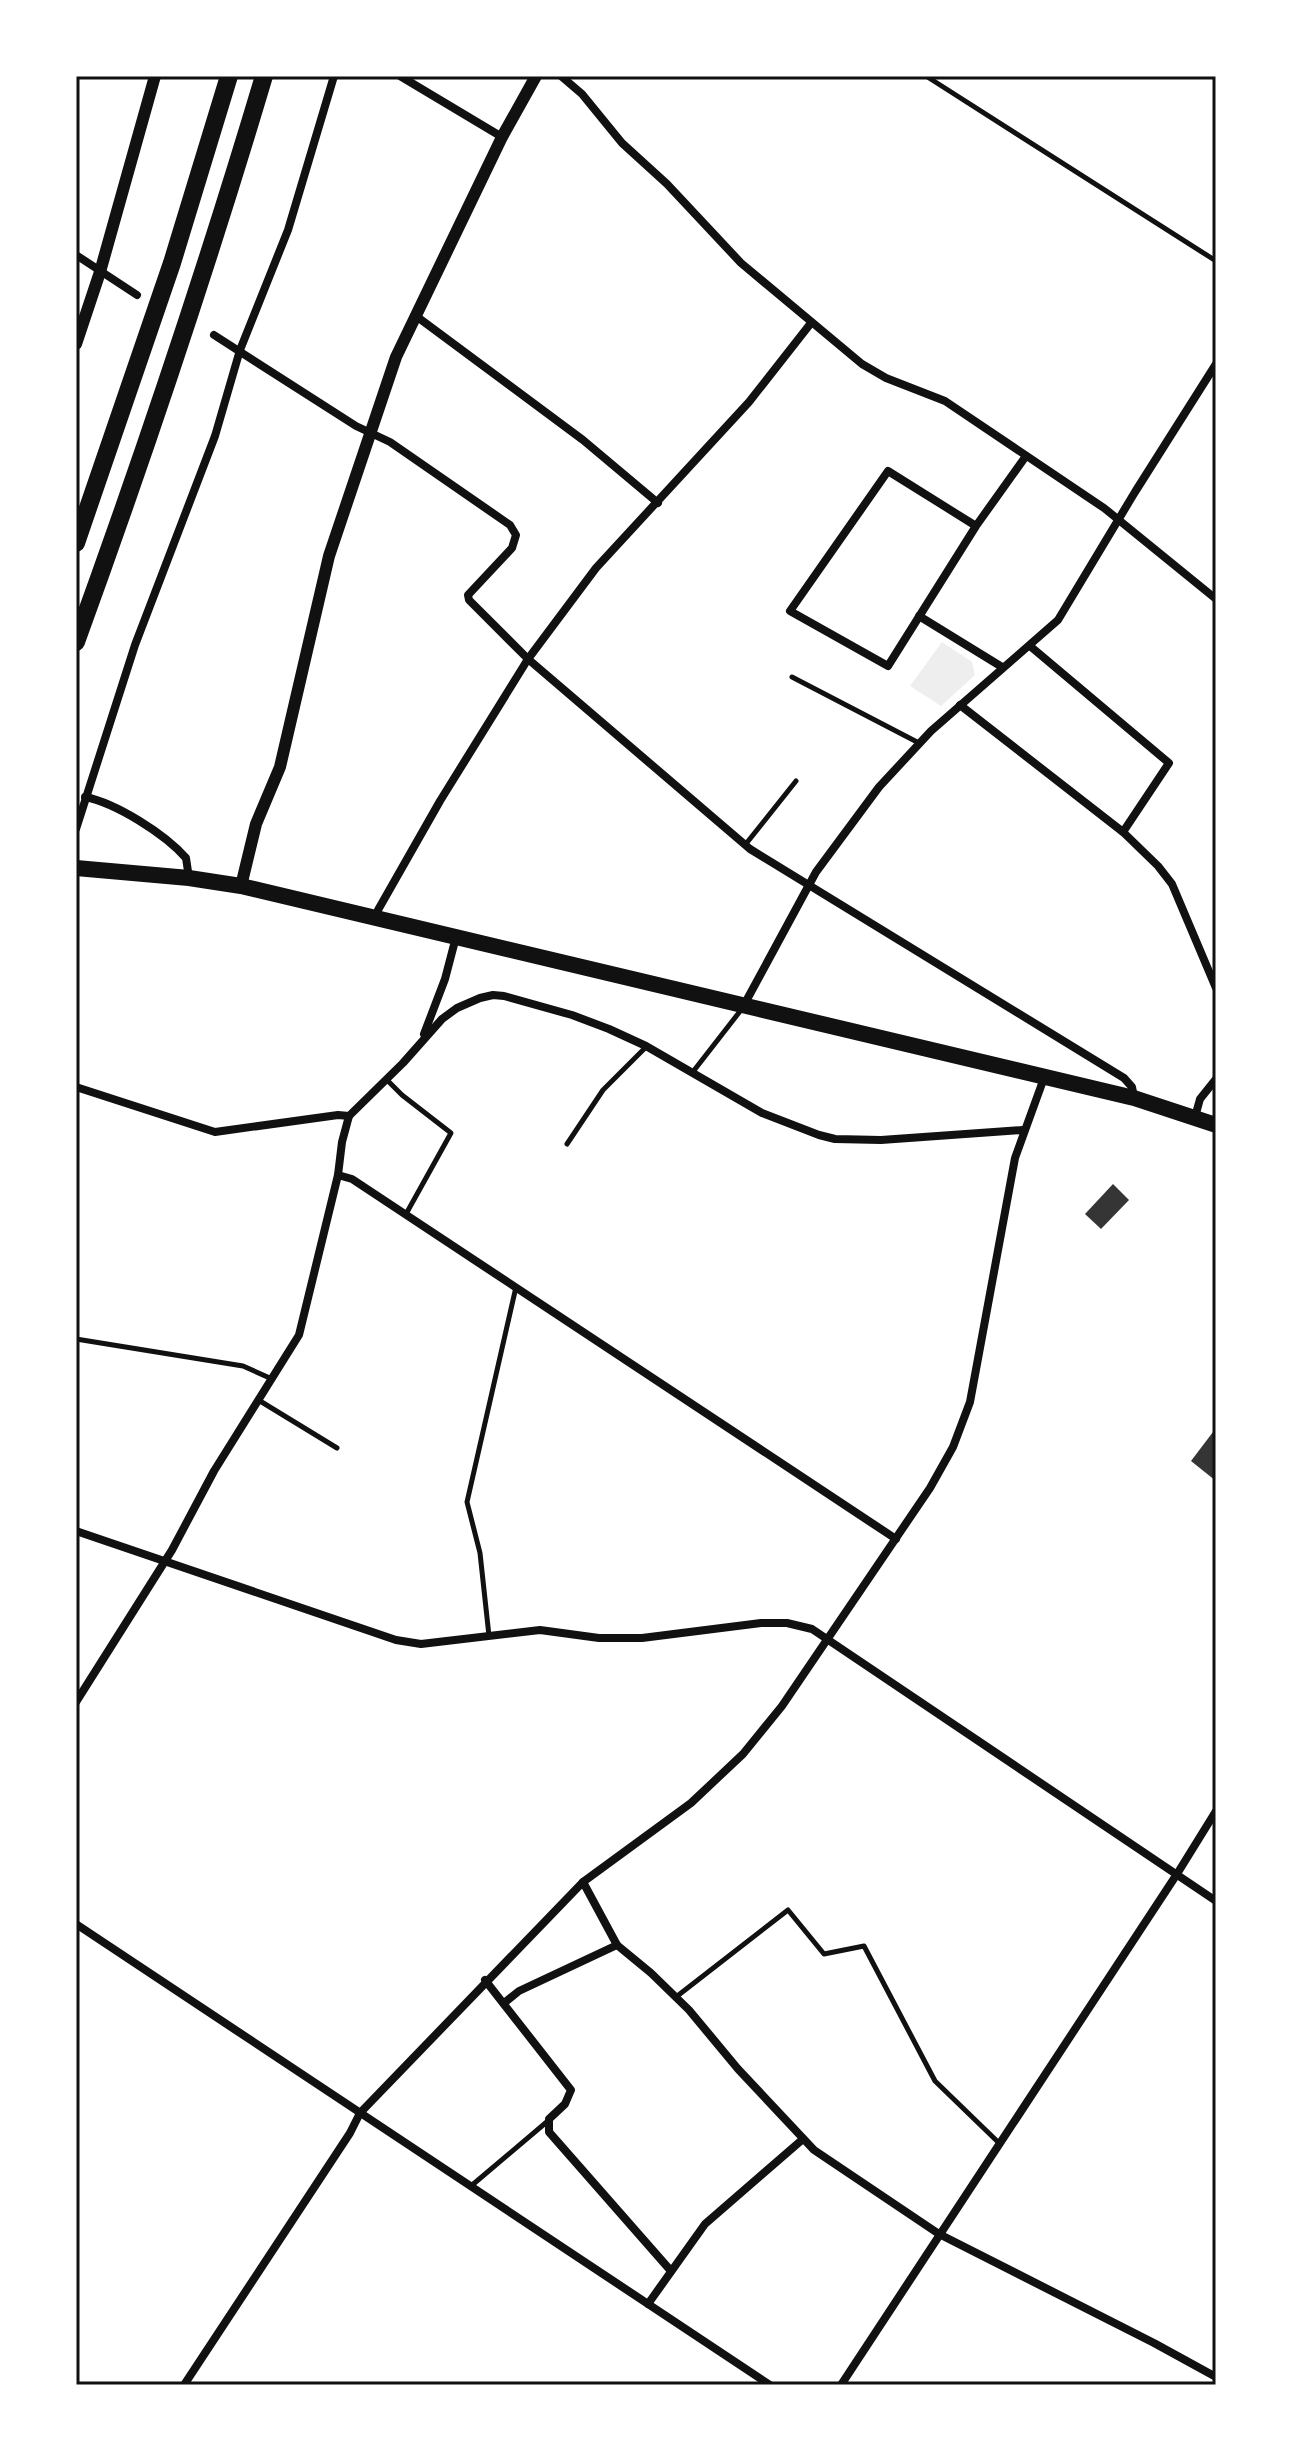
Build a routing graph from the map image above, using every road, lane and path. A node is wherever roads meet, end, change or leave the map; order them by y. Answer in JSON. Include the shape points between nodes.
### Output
{"nodes":[{"id":1,"x":155,"y":76,"type":"edge"},
{"id":2,"x":229,"y":76,"type":"edge"},
{"id":3,"x":264,"y":76,"type":"edge"},
{"id":4,"x":334,"y":76,"type":"edge"},
{"id":5,"x":400,"y":76,"type":"edge"},
{"id":6,"x":536,"y":76,"type":"edge"},
{"id":7,"x":561,"y":76,"type":"edge"},
{"id":8,"x":926,"y":76,"type":"edge"},
{"id":9,"x":502,"y":137,"type":"junction"},
{"id":10,"x":76,"y":255,"type":"edge"},
{"id":11,"x":1216,"y":261,"type":"edge"},
{"id":12,"x":100,"y":272,"type":"junction"},
{"id":13,"x":137,"y":295,"type":"dead end"},
{"id":14,"x":416,"y":316,"type":"junction"},
{"id":15,"x":811,"y":323,"type":"junction"},
{"id":16,"x":214,"y":335,"type":"dead end"},
{"id":17,"x":76,"y":344,"type":"edge"},
{"id":18,"x":240,"y":350,"type":"junction"},
{"id":19,"x":1216,"y":364,"type":"edge"},
{"id":20,"x":368,"y":434,"type":"junction"},
{"id":21,"x":1026,"y":456,"type":"junction"},
{"id":22,"x":658,"y":503,"type":"junction"},
{"id":23,"x":1118,"y":521,"type":"junction"},
{"id":24,"x":976,"y":526,"type":"junction"},
{"id":25,"x":76,"y":543,"type":"edge"},
{"id":26,"x":1216,"y":599,"type":"edge"},
{"id":27,"x":919,"y":616,"type":"junction"},
{"id":28,"x":76,"y":642,"type":"edge"},
{"id":29,"x":1030,"y":646,"type":"junction"},
{"id":30,"x":528,"y":659,"type":"junction"},
{"id":31,"x":1002,"y":667,"type":"junction"},
{"id":32,"x":792,"y":677,"type":"dead end"},
{"id":33,"x":960,"y":705,"type":"junction"},
{"id":34,"x":919,"y":743,"type":"junction"},
{"id":35,"x":796,"y":781,"type":"dead end"},
{"id":36,"x":85,"y":797,"type":"junction"},
{"id":37,"x":76,"y":829,"type":"edge"},
{"id":38,"x":1123,"y":832,"type":"junction"},
{"id":39,"x":745,"y":845,"type":"junction"},
{"id":40,"x":76,"y":868,"type":"edge"},
{"id":41,"x":189,"y":878,"type":"junction"},
{"id":42,"x":808,"y":885,"type":"junction"},
{"id":43,"x":241,"y":886,"type":"junction"},
{"id":44,"x":377,"y":917,"type":"junction"},
{"id":45,"x":457,"y":936,"type":"junction"},
{"id":46,"x":1216,"y":988,"type":"edge"},
{"id":47,"x":744,"y":1006,"type":"junction"},
{"id":48,"x":422,"y":1040,"type":"junction"},
{"id":49,"x":646,"y":1046,"type":"junction"},
{"id":50,"x":692,"y":1073,"type":"junction"},
{"id":51,"x":1045,"y":1077,"type":"junction"},
{"id":52,"x":386,"y":1079,"type":"junction"},
{"id":53,"x":1216,"y":1079,"type":"edge"},
{"id":54,"x":76,"y":1087,"type":"edge"},
{"id":55,"x":1134,"y":1098,"type":"junction"},
{"id":56,"x":349,"y":1116,"type":"junction"},
{"id":57,"x":1195,"y":1117,"type":"junction"},
{"id":58,"x":1216,"y":1125,"type":"edge"},
{"id":59,"x":1023,"y":1130,"type":"junction"},
{"id":60,"x":567,"y":1144,"type":"dead end"},
{"id":61,"x":338,"y":1175,"type":"junction"},
{"id":62,"x":406,"y":1215,"type":"junction"},
{"id":63,"x":516,"y":1287,"type":"junction"},
{"id":64,"x":76,"y":1339,"type":"edge"},
{"id":65,"x":273,"y":1379,"type":"junction"},
{"id":66,"x":260,"y":1401,"type":"junction"},
{"id":67,"x":337,"y":1448,"type":"dead end"},
{"id":68,"x":76,"y":1531,"type":"edge"},
{"id":69,"x":896,"y":1539,"type":"junction"},
{"id":70,"x":165,"y":1561,"type":"junction"},
{"id":71,"x":489,"y":1637,"type":"junction"},
{"id":72,"x":829,"y":1639,"type":"junction"},
{"id":73,"x":76,"y":1702,"type":"edge"},
{"id":74,"x":1216,"y":1811,"type":"edge"},
{"id":75,"x":1177,"y":1874,"type":"junction"},
{"id":76,"x":583,"y":1882,"type":"junction"},
{"id":77,"x":1216,"y":1901,"type":"edge"},
{"id":78,"x":76,"y":1924,"type":"edge"},
{"id":79,"x":617,"y":1945,"type":"junction"},
{"id":80,"x":485,"y":1980,"type":"junction"},
{"id":81,"x":676,"y":1997,"type":"junction"},
{"id":82,"x":504,"y":2003,"type":"junction"},
{"id":83,"x":360,"y":2113,"type":"junction"},
{"id":84,"x":549,"y":2119,"type":"junction"},
{"id":85,"x":803,"y":2139,"type":"junction"},
{"id":86,"x":999,"y":2143,"type":"junction"},
{"id":87,"x":471,"y":2186,"type":"junction"},
{"id":88,"x":939,"y":2234,"type":"junction"},
{"id":89,"x":671,"y":2271,"type":"junction"},
{"id":90,"x":648,"y":2304,"type":"junction"},
{"id":91,"x":1216,"y":2377,"type":"edge"},
{"id":92,"x":184,"y":2385,"type":"edge"},
{"id":93,"x":770,"y":2385,"type":"edge"},
{"id":94,"x":841,"y":2385,"type":"edge"}],
"edges":[{"from":1,"to":12,"type":"street"},
{"from":2,"to":25,"type":"highway","via":[[172,263]]},
{"from":3,"to":28,"type":"highway","via":[[139,470]]},
{"from":4,"to":18,"type":"street","via":[[288,230]]},
{"from":5,"to":9,"type":"street"},
{"from":6,"to":9,"type":"street"},
{"from":7,"to":15,"type":"street","via":[[741,263]]},
{"from":8,"to":11,"type":"lane"},
{"from":9,"to":14,"type":"street"},
{"from":10,"to":12,"type":"street"},
{"from":12,"to":13,"type":"street"},
{"from":12,"to":17,"type":"street"},
{"from":14,"to":20,"type":"street"},
{"from":14,"to":22,"type":"street"},
{"from":15,"to":21,"type":"street","via":[[872,370],[945,401]]},
{"from":15,"to":22,"type":"street"},
{"from":16,"to":18,"type":"street"},
{"from":18,"to":20,"type":"street"},
{"from":18,"to":36,"type":"street","via":[[215,436],[135,645]]},
{"from":19,"to":23,"type":"street"},
{"from":20,"to":30,"type":"street","via":[[390,442],[513,529],[512,548],[468,595]]},
{"from":20,"to":43,"type":"street","via":[[329,556],[280,767],[256,824]]},
{"from":21,"to":23,"type":"street"},
{"from":21,"to":24,"type":"street"},
{"from":22,"to":30,"type":"street","via":[[596,568]]},
{"from":23,"to":26,"type":"street"},
{"from":23,"to":29,"type":"street","via":[[1058,620]]},
{"from":24,"to":27,"type":"street"},
{"from":24,"to":27,"type":"street","via":[[888,471],[790,611],[888,666]]},
{"from":27,"to":31,"type":"street"},
{"from":29,"to":31,"type":"street"},
{"from":29,"to":38,"type":"street","via":[[1169,763]]},
{"from":30,"to":39,"type":"street"},
{"from":30,"to":44,"type":"street","via":[[440,801]]},
{"from":31,"to":33,"type":"street"},
{"from":32,"to":34,"type":"lane"},
{"from":33,"to":34,"type":"street"},
{"from":33,"to":38,"type":"street"},
{"from":34,"to":42,"type":"street","via":[[879,787]]},
{"from":35,"to":39,"type":"lane"},
{"from":36,"to":37,"type":"street"},
{"from":36,"to":41,"type":"street","via":[[117,809],[164,839],[186,858]]},
{"from":38,"to":46,"type":"street","via":[[1172,884]]},
{"from":39,"to":42,"type":"street"},
{"from":40,"to":41,"type":"main road"},
{"from":41,"to":43,"type":"main road"},
{"from":42,"to":47,"type":"street"},
{"from":42,"to":55,"type":"street","via":[[1124,1078]]},
{"from":43,"to":44,"type":"main road"},
{"from":44,"to":45,"type":"main road"},
{"from":45,"to":47,"type":"main road"},
{"from":45,"to":48,"type":"street"},
{"from":47,"to":50,"type":"lane"},
{"from":47,"to":51,"type":"main road"},
{"from":48,"to":49,"type":"street","via":[[457,1008],[493,995],[572,1015]]},
{"from":48,"to":52,"type":"street"},
{"from":49,"to":50,"type":"street"},
{"from":49,"to":60,"type":"lane","via":[[603,1090]]},
{"from":50,"to":59,"type":"street","via":[[762,1113],[835,1139]]},
{"from":51,"to":55,"type":"main road"},
{"from":51,"to":59,"type":"street"},
{"from":52,"to":56,"type":"street"},
{"from":52,"to":62,"type":"lane","via":[[451,1133]]},
{"from":53,"to":57,"type":"street","via":[[1200,1099]]},
{"from":54,"to":56,"type":"street","via":[[215,1132]]},
{"from":55,"to":57,"type":"main road"},
{"from":56,"to":61,"type":"street"},
{"from":57,"to":58,"type":"main road"},
{"from":59,"to":69,"type":"street","via":[[970,1402],[942,1466]]},
{"from":61,"to":62,"type":"street"},
{"from":61,"to":65,"type":"street","via":[[305,1317]]},
{"from":62,"to":63,"type":"street"},
{"from":63,"to":69,"type":"street"},
{"from":63,"to":71,"type":"lane","via":[[467,1502],[480,1553]]},
{"from":64,"to":65,"type":"lane","via":[[243,1366]]},
{"from":65,"to":66,"type":"street"},
{"from":66,"to":67,"type":"lane"},
{"from":66,"to":70,"type":"street"},
{"from":68,"to":70,"type":"street"},
{"from":69,"to":72,"type":"street"},
{"from":70,"to":71,"type":"street","via":[[396,1640],[421,1644]]},
{"from":70,"to":73,"type":"street"},
{"from":71,"to":72,"type":"street","via":[[540,1630],[642,1638],[787,1623]]},
{"from":72,"to":75,"type":"street"},
{"from":72,"to":76,"type":"street","via":[[767,1728],[717,1781]]},
{"from":74,"to":75,"type":"street"},
{"from":75,"to":77,"type":"street"},
{"from":75,"to":86,"type":"street"},
{"from":76,"to":79,"type":"street"},
{"from":76,"to":80,"type":"street"},
{"from":78,"to":83,"type":"street"},
{"from":79,"to":81,"type":"street"},
{"from":79,"to":82,"type":"street"},
{"from":80,"to":82,"type":"street"},
{"from":80,"to":83,"type":"street"},
{"from":81,"to":85,"type":"street"},
{"from":81,"to":86,"type":"lane","via":[[788,1910],[824,1954],[864,1946],[935,2081]]},
{"from":82,"to":84,"type":"street","via":[[571,2090]]},
{"from":83,"to":87,"type":"street"},
{"from":83,"to":92,"type":"street"},
{"from":84,"to":87,"type":"lane"},
{"from":84,"to":89,"type":"street","via":[[549,2132]]},
{"from":85,"to":88,"type":"street"},
{"from":85,"to":89,"type":"street","via":[[705,2224]]},
{"from":86,"to":88,"type":"street"},
{"from":87,"to":90,"type":"street"},
{"from":88,"to":91,"type":"street"},
{"from":88,"to":94,"type":"street"},
{"from":89,"to":90,"type":"street"},
{"from":90,"to":93,"type":"street"}]}
